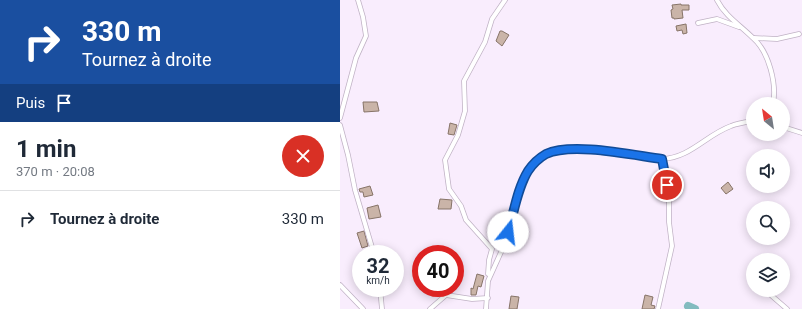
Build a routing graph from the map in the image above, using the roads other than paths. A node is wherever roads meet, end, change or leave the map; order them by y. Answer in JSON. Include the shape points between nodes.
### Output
{"nodes":[{"id":1,"x":358,"y":0,"type":"edge"},
{"id":2,"x":505,"y":0,"type":"edge"},
{"id":3,"x":717,"y":0,"type":"edge"},
{"id":4,"x":698,"y":23,"type":"dead end"},
{"id":5,"x":741,"y":28,"type":"junction"},
{"id":6,"x":799,"y":34,"type":"dead end"},
{"id":7,"x":754,"y":38,"type":"junction"},
{"id":8,"x":774,"y":97,"type":"edge"},
{"id":9,"x":340,"y":118,"type":"edge"},
{"id":10,"x":746,"y":123,"type":"edge"},
{"id":11,"x":340,"y":125,"type":"edge"},
{"id":12,"x":790,"y":129,"type":"edge"},
{"id":13,"x":802,"y":133,"type":"edge"},
{"id":14,"x":662,"y":159,"type":"junction"},
{"id":15,"x":371,"y":245,"type":"edge"},
{"id":16,"x":488,"y":281,"type":"junction"},
{"id":17,"x":340,"y":286,"type":"edge"},
{"id":18,"x":381,"y":297,"type":"edge"},
{"id":19,"x":773,"y":297,"type":"edge"},
{"id":20,"x":488,"y":298,"type":"junction"},
{"id":21,"x":364,"y":309,"type":"edge"},
{"id":22,"x":382,"y":309,"type":"edge"},
{"id":23,"x":430,"y":309,"type":"edge"},
{"id":24,"x":486,"y":309,"type":"edge"},
{"id":25,"x":658,"y":309,"type":"edge"},
{"id":26,"x":787,"y":309,"type":"edge"}],
"edges":[{"from":1,"to":9,"type":"street","via":[[366,36],[356,58]]},
{"from":2,"to":16,"type":"street","via":[[492,19],[485,42],[464,81],[465,111],[458,135],[445,160],[449,189],[461,206],[466,220],[492,249]]},
{"from":3,"to":5,"type":"street","via":[[720,7]]},
{"from":4,"to":5,"type":"street","via":[[717,19]]},
{"from":5,"to":7,"type":"street"},
{"from":6,"to":7,"type":"street","via":[[777,39]]},
{"from":7,"to":8,"type":"street","via":[[769,65],[775,89]]},
{"from":10,"to":14,"type":"street","via":[[731,126],[681,156]]},
{"from":11,"to":15,"type":"street"},
{"from":12,"to":13,"type":"street"},
{"from":14,"to":16,"type":"street","via":[[571,149],[545,155],[536,161],[524,178],[506,241]]},
{"from":14,"to":25,"type":"street","via":[[669,197],[672,246]]},
{"from":16,"to":20,"type":"street"},
{"from":17,"to":21,"type":"street"},
{"from":18,"to":22,"type":"street"},
{"from":19,"to":26,"type":"street"},
{"from":20,"to":23,"type":"street","via":[[472,299],[446,295]]},
{"from":20,"to":24,"type":"street"}]}
